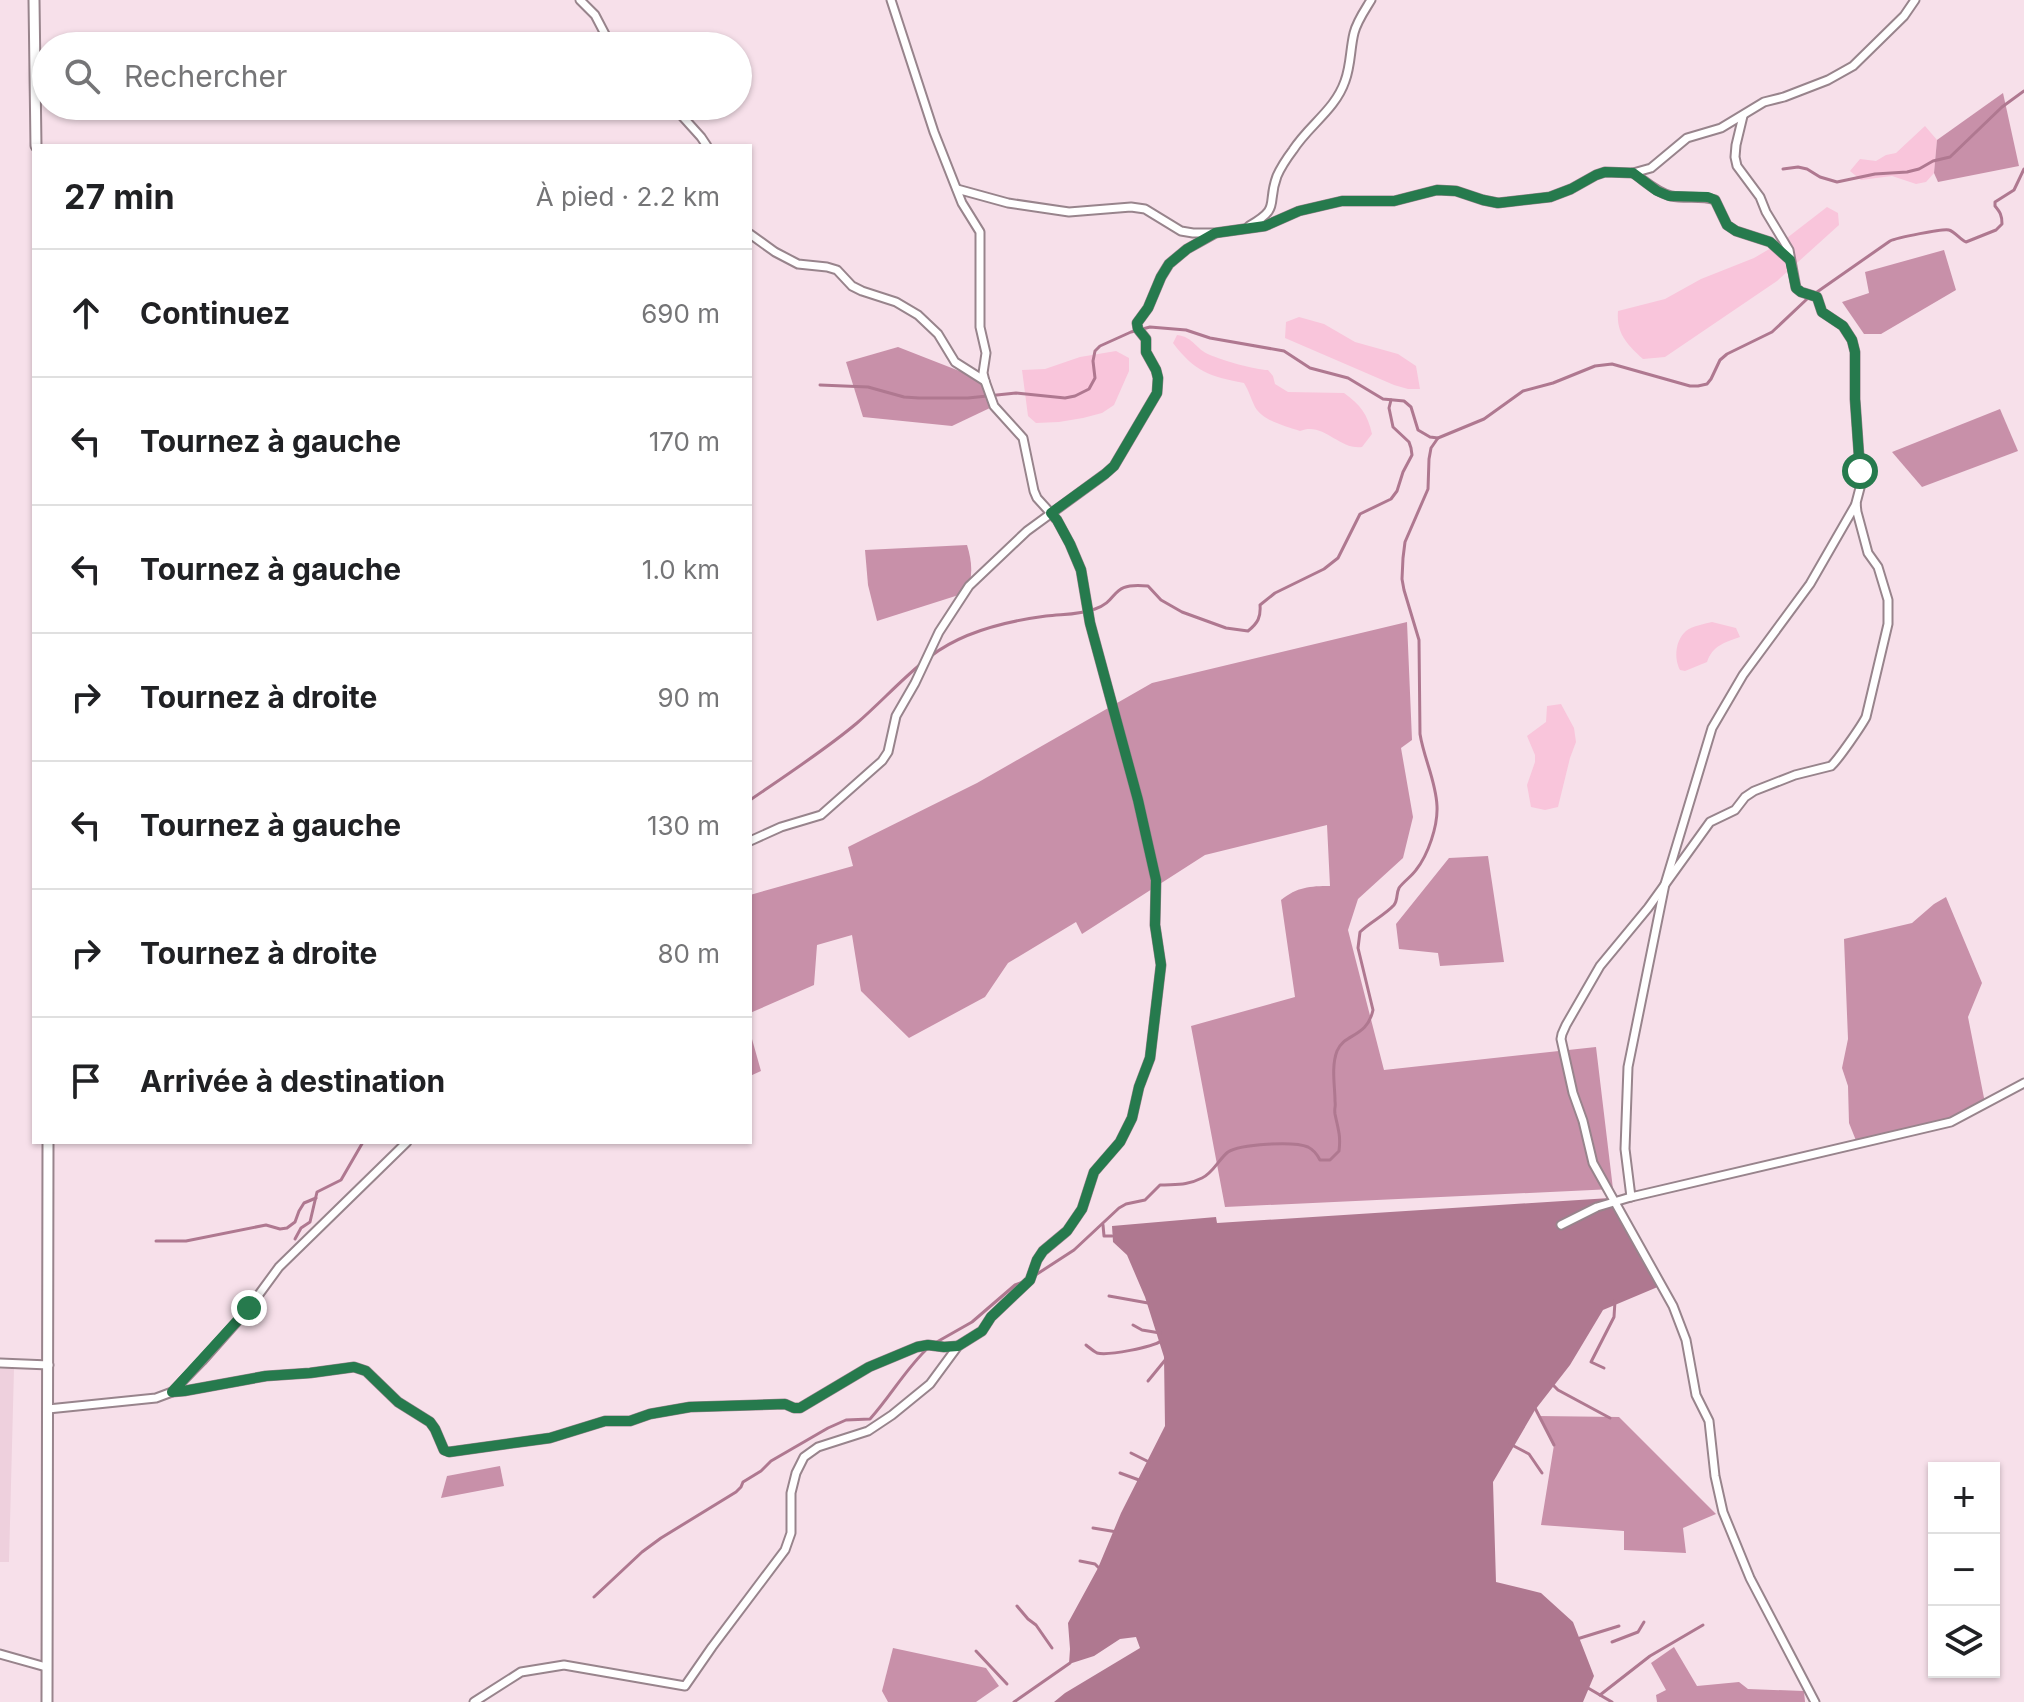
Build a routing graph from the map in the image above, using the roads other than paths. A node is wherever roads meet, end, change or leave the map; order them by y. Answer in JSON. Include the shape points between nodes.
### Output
{"nodes":[{"id":1,"x":34,"y":0,"type":"edge"},
{"id":2,"x":580,"y":0,"type":"edge"},
{"id":3,"x":891,"y":0,"type":"edge"},
{"id":4,"x":1371,"y":0,"type":"edge"},
{"id":5,"x":1915,"y":0,"type":"edge"},
{"id":6,"x":34,"y":32,"type":"edge"},
{"id":7,"x":604,"y":32,"type":"edge"},
{"id":8,"x":1743,"y":116,"type":"junction"},
{"id":9,"x":36,"y":120,"type":"edge"},
{"id":10,"x":686,"y":120,"type":"edge"},
{"id":11,"x":36,"y":144,"type":"edge"},
{"id":12,"x":706,"y":144,"type":"edge"},
{"id":13,"x":1633,"y":173,"type":"junction"},
{"id":14,"x":957,"y":189,"type":"junction"},
{"id":15,"x":1243,"y":229,"type":"junction"},
{"id":16,"x":1215,"y":233,"type":"junction"},
{"id":17,"x":752,"y":235,"type":"edge"},
{"id":18,"x":1790,"y":260,"type":"junction"},
{"id":19,"x":985,"y":381,"type":"junction"},
{"id":20,"x":1856,"y":503,"type":"junction"},
{"id":21,"x":1051,"y":513,"type":"junction"},
{"id":22,"x":752,"y":840,"type":"edge"},
{"id":23,"x":1665,"y":884,"type":"junction"},
{"id":24,"x":2024,"y":1083,"type":"edge"},
{"id":25,"x":48,"y":1144,"type":"edge"},
{"id":26,"x":405,"y":1144,"type":"edge"},
{"id":27,"x":1631,"y":1197,"type":"junction"},
{"id":28,"x":1615,"y":1201,"type":"junction"},
{"id":29,"x":1561,"y":1225,"type":"dead end"},
{"id":30,"x":958,"y":1346,"type":"junction"},
{"id":31,"x":0,"y":1363,"type":"edge"},
{"id":32,"x":49,"y":1365,"type":"junction"},
{"id":33,"x":172,"y":1392,"type":"junction"},
{"id":34,"x":48,"y":1409,"type":"junction"},
{"id":35,"x":0,"y":1654,"type":"edge"},
{"id":36,"x":46,"y":1667,"type":"junction"},
{"id":37,"x":47,"y":1702,"type":"edge"},
{"id":38,"x":474,"y":1702,"type":"edge"},
{"id":39,"x":1815,"y":1702,"type":"edge"}],
"edges":[{"from":1,"to":6,"type":"street"},
{"from":2,"to":7,"type":"street"},
{"from":3,"to":14,"type":"street"},
{"from":4,"to":15,"type":"street","via":[[1354,32],[1337,98],[1300,139],[1278,175],[1271,210]]},
{"from":5,"to":8,"type":"street","via":[[1853,66],[1764,102]]},
{"from":8,"to":13,"type":"street","via":[[1687,138],[1651,168]]},
{"from":8,"to":18,"type":"street","via":[[1737,166],[1760,197]]},
{"from":9,"to":11,"type":"street"},
{"from":10,"to":12,"type":"street"},
{"from":13,"to":15,"type":"street","via":[[1605,172],[1550,197],[1498,203],[1446,190],[1394,201],[1342,201]]},
{"from":13,"to":18,"type":"street","via":[[1669,196],[1715,200],[1727,225],[1770,242]]},
{"from":14,"to":16,"type":"street","via":[[1069,212],[1145,209],[1181,231]]},
{"from":14,"to":19,"type":"street","via":[[980,232]]},
{"from":15,"to":16,"type":"street"},
{"from":16,"to":21,"type":"street","via":[[1169,264],[1137,323],[1158,378],[1157,393],[1141,421],[1114,466]]},
{"from":17,"to":19,"type":"street","via":[[798,264],[837,270],[852,286],[918,315],[955,362]]},
{"from":18,"to":20,"type":"street","via":[[1796,288],[1817,297],[1822,312],[1843,326],[1852,340],[1861,484]]},
{"from":19,"to":21,"type":"street","via":[[994,406],[1023,438],[1034,491]]},
{"from":20,"to":23,"type":"street","via":[[1810,584],[1743,675],[1712,728]]},
{"from":20,"to":23,"type":"street","via":[[1868,553],[1888,600],[1888,624],[1862,726],[1831,766],[1754,791],[1735,810],[1710,822]]},
{"from":21,"to":22,"type":"street","via":[[969,586],[896,716],[882,761],[821,815]]},
{"from":21,"to":30,"type":"street","via":[[1081,570],[1138,800],[1156,880],[1161,965],[1150,1058],[1120,1142],[1094,1172],[1082,1209],[1043,1251],[1030,1280],[982,1331]]},
{"from":23,"to":27,"type":"street","via":[[1628,1067],[1625,1149]]},
{"from":23,"to":28,"type":"street","via":[[1600,966],[1562,1034],[1593,1163]]},
{"from":24,"to":27,"type":"street","via":[[1951,1122]]},
{"from":25,"to":32,"type":"street"},
{"from":26,"to":33,"type":"street","via":[[279,1267]]},
{"from":27,"to":28,"type":"street"},
{"from":28,"to":29,"type":"street"},
{"from":28,"to":39,"type":"street","via":[[1682,1327],[1696,1395],[1709,1421],[1723,1512],[1741,1559]]},
{"from":30,"to":33,"type":"street","via":[[917,1347],[869,1367],[800,1408],[690,1407],[630,1421],[605,1421],[550,1438],[449,1452],[430,1422],[354,1367]]},
{"from":30,"to":38,"type":"street","via":[[930,1384],[892,1415],[868,1431],[804,1457],[791,1493],[791,1533],[785,1550],[685,1686],[564,1665],[521,1672]]},
{"from":31,"to":32,"type":"street"},
{"from":32,"to":34,"type":"street"},
{"from":33,"to":34,"type":"street"},
{"from":34,"to":36,"type":"street"},
{"from":35,"to":36,"type":"street"},
{"from":36,"to":37,"type":"street"}]}
